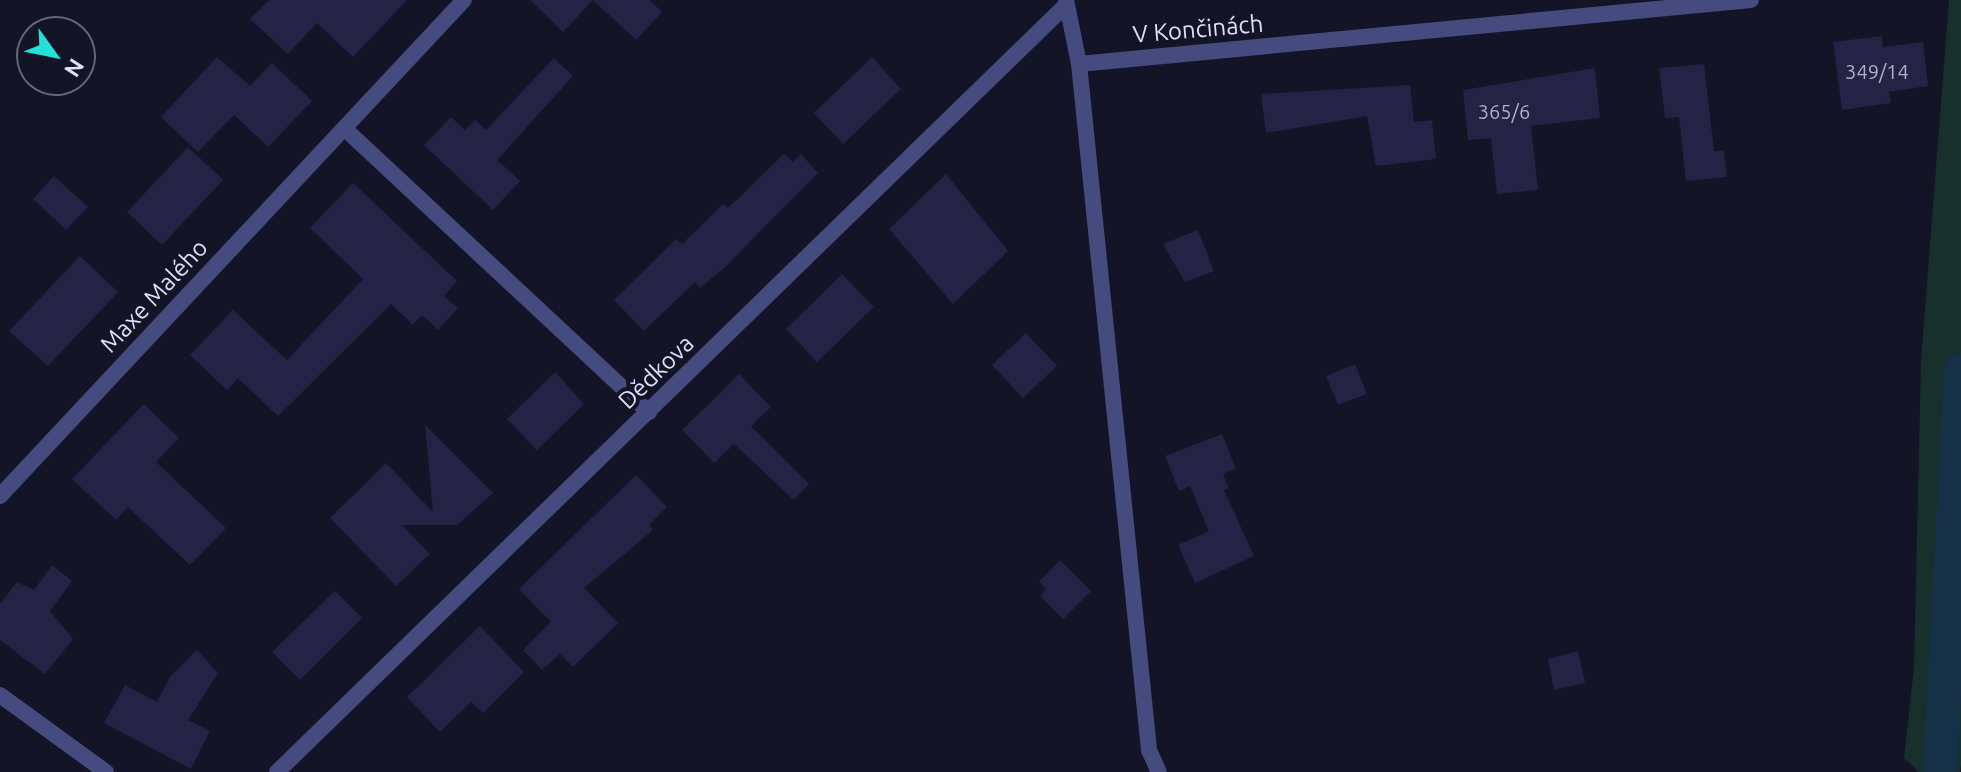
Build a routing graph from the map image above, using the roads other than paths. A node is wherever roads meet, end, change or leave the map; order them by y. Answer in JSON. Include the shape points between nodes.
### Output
{"nodes":[{"id":1,"x":464,"y":0,"type":"edge"},
{"id":2,"x":1751,"y":0,"type":"edge"},
{"id":3,"x":1066,"y":2,"type":"edge"},
{"id":4,"x":1079,"y":64,"type":"junction"},
{"id":5,"x":344,"y":128,"type":"junction"},
{"id":6,"x":649,"y":412,"type":"junction"},
{"id":7,"x":0,"y":496,"type":"edge"},
{"id":8,"x":0,"y":695,"type":"edge"},
{"id":9,"x":106,"y":772,"type":"edge"},
{"id":10,"x":277,"y":772,"type":"edge"},
{"id":11,"x":1159,"y":772,"type":"edge"}],
"edges":[{"from":1,"to":5,"type":"street","name":"Maxe Malého"},
{"from":2,"to":4,"type":"street","name":"V Končinách"},
{"from":3,"to":4,"type":"street","name":"Dědkova"},
{"from":3,"to":6,"type":"street","name":"Dědkova"},
{"from":4,"to":11,"type":"street","name":"Dědkova","via":[[1149,750]]},
{"from":5,"to":6,"type":"street"},
{"from":5,"to":7,"type":"street","name":"Maxe Malého"},
{"from":6,"to":10,"type":"street","name":"Dědkova"},
{"from":8,"to":9,"type":"street"}]}
